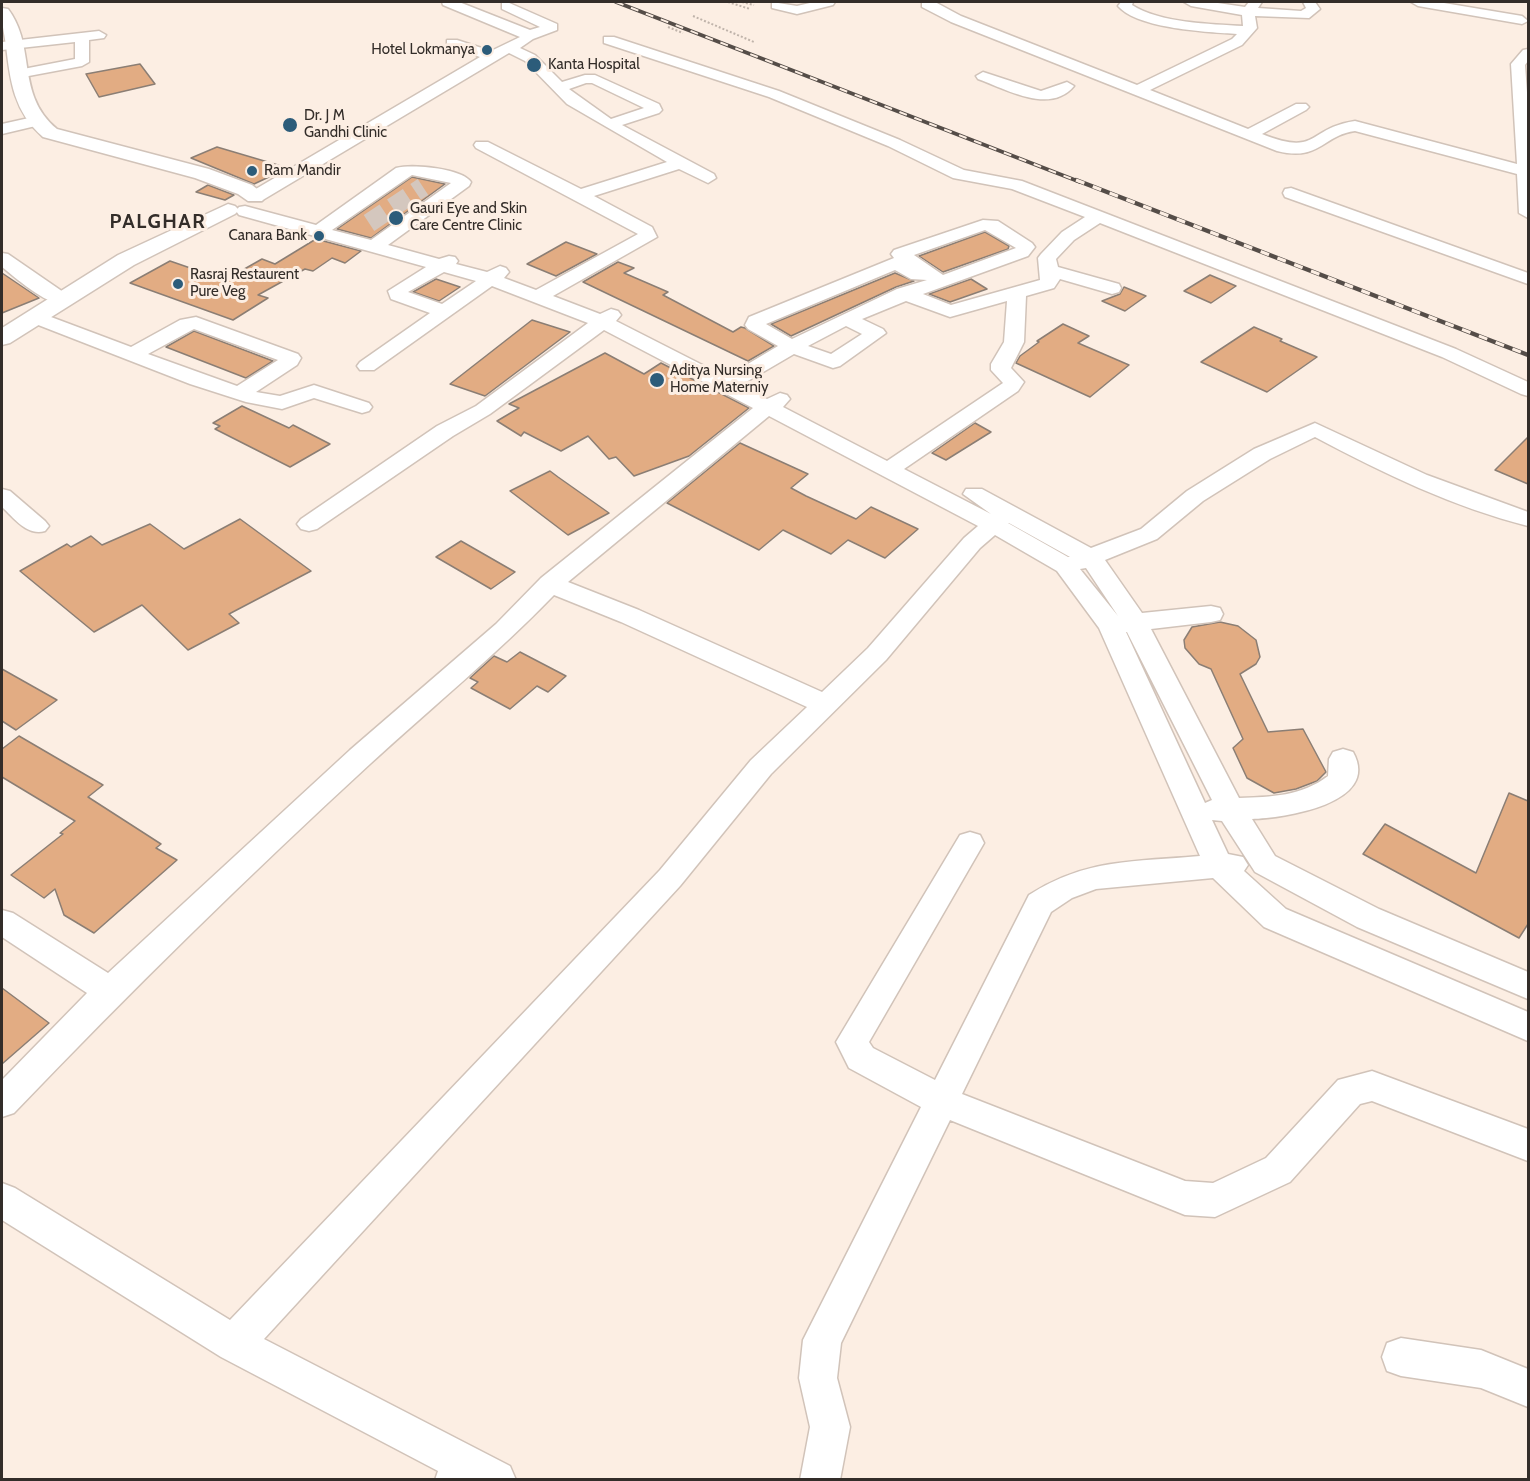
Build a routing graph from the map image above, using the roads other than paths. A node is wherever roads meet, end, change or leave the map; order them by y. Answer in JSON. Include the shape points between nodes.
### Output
{"nodes":[{"id":1,"x":448,"y":2,"type":"edge"},
{"id":2,"x":497,"y":2,"type":"edge"},
{"id":3,"x":828,"y":2,"type":"edge"},
{"id":4,"x":929,"y":2,"type":"edge"},
{"id":5,"x":1127,"y":2,"type":"edge"},
{"id":6,"x":1191,"y":2,"type":"edge"},
{"id":7,"x":1309,"y":2,"type":"edge"},
{"id":8,"x":1418,"y":2,"type":"edge"},
{"id":9,"x":1523,"y":2,"type":"edge"},
{"id":10,"x":777,"y":5,"type":"dead end"},
{"id":11,"x":520,"y":7,"type":"edge"},
{"id":12,"x":1252,"y":7,"type":"edge"},
{"id":13,"x":2,"y":13,"type":"edge"},
{"id":14,"x":1136,"y":15,"type":"dead end"},
{"id":15,"x":1522,"y":20,"type":"junction"},
{"id":16,"x":1248,"y":30,"type":"junction"},
{"id":17,"x":99,"y":35,"type":"dead end"},
{"id":18,"x":1527,"y":35,"type":"edge"},
{"id":19,"x":527,"y":36,"type":"junction"},
{"id":20,"x":82,"y":37,"type":"junction"},
{"id":21,"x":609,"y":40,"type":"dead end"},
{"id":22,"x":1236,"y":42,"type":"junction"},
{"id":23,"x":452,"y":43,"type":"dead end"},
{"id":24,"x":8,"y":46,"type":"edge"},
{"id":25,"x":509,"y":48,"type":"junction"},
{"id":26,"x":1528,"y":53,"type":"edge"},
{"id":27,"x":83,"y":54,"type":"junction"},
{"id":28,"x":492,"y":56,"type":"junction"},
{"id":29,"x":58,"y":57,"type":"dead end"},
{"id":30,"x":1065,"y":61,"type":"junction"},
{"id":31,"x":1046,"y":69,"type":"dead end"},
{"id":32,"x":18,"y":74,"type":"junction"},
{"id":33,"x":983,"y":76,"type":"dead end"},
{"id":34,"x":1028,"y":77,"type":"dead end"},
{"id":35,"x":1009,"y":85,"type":"junction"},
{"id":36,"x":1067,"y":86,"type":"dead end"},
{"id":37,"x":561,"y":87,"type":"junction"},
{"id":38,"x":1140,"y":90,"type":"junction"},
{"id":39,"x":986,"y":94,"type":"dead end"},
{"id":40,"x":1301,"y":107,"type":"dead end"},
{"id":41,"x":38,"y":120,"type":"junction"},
{"id":42,"x":610,"y":124,"type":"junction"},
{"id":43,"x":1249,"y":124,"type":"junction"},
{"id":44,"x":2,"y":128,"type":"edge"},
{"id":45,"x":482,"y":145,"type":"dead end"},
{"id":46,"x":681,"y":163,"type":"junction"},
{"id":47,"x":1525,"y":171,"type":"junction"},
{"id":48,"x":708,"y":178,"type":"dead end"},
{"id":49,"x":1291,"y":193,"type":"dead end"},
{"id":50,"x":580,"y":195,"type":"junction"},
{"id":51,"x":247,"y":206,"type":"junction"},
{"id":52,"x":1528,"y":213,"type":"edge"},
{"id":53,"x":1098,"y":216,"type":"junction"},
{"id":54,"x":325,"y":227,"type":"junction"},
{"id":55,"x":381,"y":242,"type":"junction"},
{"id":56,"x":2,"y":258,"type":"edge"},
{"id":57,"x":449,"y":261,"type":"junction"},
{"id":58,"x":1049,"y":270,"type":"junction"},
{"id":59,"x":496,"y":275,"type":"junction"},
{"id":60,"x":1528,"y":279,"type":"edge"},
{"id":61,"x":935,"y":283,"type":"junction"},
{"id":62,"x":1112,"y":288,"type":"dead end"},
{"id":63,"x":545,"y":293,"type":"junction"},
{"id":64,"x":904,"y":293,"type":"junction"},
{"id":65,"x":1017,"y":293,"type":"junction"},
{"id":66,"x":62,"y":300,"type":"junction"},
{"id":67,"x":443,"y":311,"type":"junction"},
{"id":68,"x":35,"y":317,"type":"junction"},
{"id":69,"x":607,"y":318,"type":"junction"},
{"id":70,"x":846,"y":319,"type":"junction"},
{"id":71,"x":2,"y":338,"type":"edge"},
{"id":72,"x":791,"y":346,"type":"junction"},
{"id":73,"x":139,"y":351,"type":"junction"},
{"id":74,"x":367,"y":366,"type":"dead end"},
{"id":75,"x":732,"y":382,"type":"junction"},
{"id":76,"x":244,"y":390,"type":"junction"},
{"id":77,"x":1528,"y":390,"type":"edge"},
{"id":78,"x":775,"y":403,"type":"junction"},
{"id":79,"x":362,"y":407,"type":"dead end"},
{"id":80,"x":907,"y":459,"type":"junction"},
{"id":81,"x":886,"y":470,"type":"junction"},
{"id":82,"x":2,"y":496,"type":"edge"},
{"id":83,"x":1000,"y":518,"type":"junction"},
{"id":84,"x":1528,"y":519,"type":"edge"},
{"id":85,"x":309,"y":524,"type":"dead end"},
{"id":86,"x":37,"y":526,"type":"dead end"},
{"id":87,"x":1092,"y":559,"type":"junction"},
{"id":88,"x":1065,"y":566,"type":"junction"},
{"id":89,"x":550,"y":584,"type":"junction"},
{"id":90,"x":1211,"y":614,"type":"dead end"},
{"id":91,"x":1123,"y":624,"type":"junction"},
{"id":92,"x":825,"y":704,"type":"junction"},
{"id":93,"x":1343,"y":759,"type":"dead end"},
{"id":94,"x":1230,"y":809,"type":"junction"},
{"id":95,"x":1193,"y":810,"type":"junction"},
{"id":96,"x":970,"y":843,"type":"dead end"},
{"id":97,"x":1264,"y":864,"type":"junction"},
{"id":98,"x":1219,"y":866,"type":"junction"},
{"id":99,"x":2,"y":922,"type":"edge"},
{"id":100,"x":1528,"y":986,"type":"edge"},
{"id":101,"x":110,"y":991,"type":"junction"},
{"id":102,"x":1528,"y":1027,"type":"edge"},
{"id":103,"x":942,"y":1101,"type":"junction"},
{"id":104,"x":2,"y":1102,"type":"edge"},
{"id":105,"x":1528,"y":1145,"type":"edge"},
{"id":106,"x":2,"y":1200,"type":"edge"},
{"id":107,"x":234,"y":1344,"type":"junction"},
{"id":108,"x":1401,"y":1357,"type":"dead end"},
{"id":109,"x":1528,"y":1388,"type":"edge"},
{"id":110,"x":472,"y":1474,"type":"edge"},
{"id":111,"x":820,"y":1479,"type":"edge"}],
"edges":[{"from":1,"to":19,"type":"street"},
{"from":2,"to":11,"type":"street"},
{"from":3,"to":10,"type":"street","via":[[797,10]]},
{"from":4,"to":30,"type":"street","via":[[956,19]]},
{"from":5,"to":16,"type":"street","via":[[1125,6],[1137,14],[1206,28]]},
{"from":6,"to":12,"type":"street"},
{"from":7,"to":12,"type":"street","via":[[1313,9],[1304,15]]},
{"from":8,"to":15,"type":"street"},
{"from":9,"to":15,"type":"street"},
{"from":11,"to":19,"type":"street","via":[[552,27]]},
{"from":12,"to":16,"type":"street"},
{"from":13,"to":24,"type":"main road","via":[[6,18]]},
{"from":14,"to":22,"type":"street"},
{"from":15,"to":18,"type":"street"},
{"from":16,"to":22,"type":"street"},
{"from":17,"to":20,"type":"street"},
{"from":19,"to":25,"type":"street"},
{"from":20,"to":24,"type":"street"},
{"from":20,"to":27,"type":"street"},
{"from":21,"to":53,"type":"street","via":[[774,94],[959,174],[1016,185]]},
{"from":22,"to":38,"type":"street"},
{"from":23,"to":28,"type":"street"},
{"from":24,"to":32,"type":"main road"},
{"from":25,"to":28,"type":"street"},
{"from":25,"to":37,"type":"street","via":[[530,58]]},
{"from":26,"to":47,"type":"street","via":[[1518,64]]},
{"from":27,"to":29,"type":"street"},
{"from":27,"to":32,"type":"street","via":[[84,60],[78,63]]},
{"from":28,"to":51,"type":"street"},
{"from":30,"to":31,"type":"street"},
{"from":30,"to":38,"type":"street"},
{"from":32,"to":41,"type":"main road","via":[[31,113]]},
{"from":33,"to":35,"type":"street"},
{"from":34,"to":35,"type":"street"},
{"from":35,"to":36,"type":"street","via":[[1046,96]]},
{"from":35,"to":39,"type":"street"},
{"from":37,"to":42,"type":"street","via":[[572,100]]},
{"from":37,"to":42,"type":"street","via":[[595,79],[654,107]]},
{"from":38,"to":43,"type":"street","via":[[1220,120]]},
{"from":40,"to":43,"type":"street"},
{"from":41,"to":44,"type":"street"},
{"from":41,"to":51,"type":"main road","via":[[52,134],[211,175],[250,190]]},
{"from":42,"to":46,"type":"street"},
{"from":43,"to":47,"type":"street","via":[[1283,148],[1299,151],[1312,148],[1344,126],[1355,126]]},
{"from":45,"to":50,"type":"street"},
{"from":46,"to":48,"type":"street"},
{"from":46,"to":50,"type":"street"},
{"from":47,"to":52,"type":"street"},
{"from":49,"to":60,"type":"street","via":[[1471,265]]},
{"from":50,"to":63,"type":"street","via":[[646,231],[648,237]]},
{"from":51,"to":54,"type":"street"},
{"from":51,"to":66,"type":"main road","via":[[126,260]]},
{"from":53,"to":58,"type":"street","via":[[1068,236],[1047,258]]},
{"from":53,"to":77,"type":"street","via":[[1449,353]]},
{"from":54,"to":55,"type":"street","via":[[356,232]]},
{"from":54,"to":55,"type":"street","via":[[402,172],[412,170],[458,178],[463,183]]},
{"from":55,"to":57,"type":"street"},
{"from":56,"to":66,"type":"street"},
{"from":57,"to":59,"type":"street"},
{"from":57,"to":67,"type":"street","via":[[397,291],[398,295]]},
{"from":58,"to":62,"type":"street"},
{"from":58,"to":65,"type":"street","via":[[1051,281],[1047,284]]},
{"from":59,"to":63,"type":"street"},
{"from":59,"to":67,"type":"street"},
{"from":61,"to":61,"type":"street","via":[[1022,252],[1026,246],[992,225],[983,225],[900,254]]},
{"from":61,"to":64,"type":"street"},
{"from":61,"to":72,"type":"street","via":[[896,262],[756,321],[755,324]]},
{"from":63,"to":69,"type":"street"},
{"from":64,"to":65,"type":"street","via":[[950,311]]},
{"from":64,"to":70,"type":"street"},
{"from":65,"to":80,"type":"street","via":[[1014,342],[1001,364],[1001,370],[1014,382],[1011,387]]},
{"from":66,"to":68,"type":"main road"},
{"from":67,"to":74,"type":"street"},
{"from":68,"to":71,"type":"main road"},
{"from":68,"to":73,"type":"street"},
{"from":69,"to":75,"type":"street"},
{"from":69,"to":85,"type":"street","via":[[483,410],[444,431]]},
{"from":70,"to":72,"type":"street"},
{"from":70,"to":72,"type":"street","via":[[876,333],[833,362]]},
{"from":72,"to":75,"type":"street"},
{"from":73,"to":76,"type":"street"},
{"from":73,"to":76,"type":"street","via":[[187,324],[196,323],[291,358]]},
{"from":75,"to":78,"type":"street"},
{"from":76,"to":79,"type":"street","via":[[273,403],[314,391]]},
{"from":78,"to":80,"type":"street"},
{"from":78,"to":81,"type":"street"},
{"from":78,"to":89,"type":"street"},
{"from":80,"to":81,"type":"street"},
{"from":80,"to":83,"type":"street"},
{"from":81,"to":83,"type":"street"},
{"from":82,"to":86,"type":"street"},
{"from":83,"to":87,"type":"street"},
{"from":83,"to":88,"type":"street"},
{"from":83,"to":92,"type":"street","via":[[972,543],[877,654]]},
{"from":84,"to":87,"type":"street","via":[[1412,476],[1315,429],[1262,454],[1195,496],[1149,534]]},
{"from":87,"to":88,"type":"street"},
{"from":87,"to":91,"type":"street"},
{"from":88,"to":91,"type":"street"},
{"from":89,"to":92,"type":"street"},
{"from":89,"to":101,"type":"street","via":[[505,630],[360,757]]},
{"from":90,"to":91,"type":"street"},
{"from":91,"to":94,"type":"street"},
{"from":91,"to":95,"type":"street"},
{"from":92,"to":107,"type":"street","via":[[761,766],[670,878]]},
{"from":93,"to":94,"type":"street","via":[[1342,780],[1318,797],[1303,803]]},
{"from":94,"to":95,"type":"street"},
{"from":94,"to":97,"type":"street"},
{"from":95,"to":98,"type":"street"},
{"from":96,"to":103,"type":"street","via":[[852,1042],[861,1058]]},
{"from":97,"to":98,"type":"street"},
{"from":97,"to":100,"type":"street","via":[[1368,918]]},
{"from":98,"to":102,"type":"street","via":[[1275,918]]},
{"from":98,"to":103,"type":"street","via":[[1094,877],[1061,890],[1040,904]]},
{"from":99,"to":101,"type":"street"},
{"from":101,"to":104,"type":"street"},
{"from":103,"to":105,"type":"street","via":[[1185,1198],[1215,1200],[1278,1170],[1350,1091],[1372,1086]]},
{"from":103,"to":111,"type":"street","via":[[822,1340],[818,1378],[830,1427]]},
{"from":106,"to":107,"type":"street"},
{"from":107,"to":110,"type":"street"},
{"from":108,"to":109,"type":"street","via":[[1481,1369]]}]}
